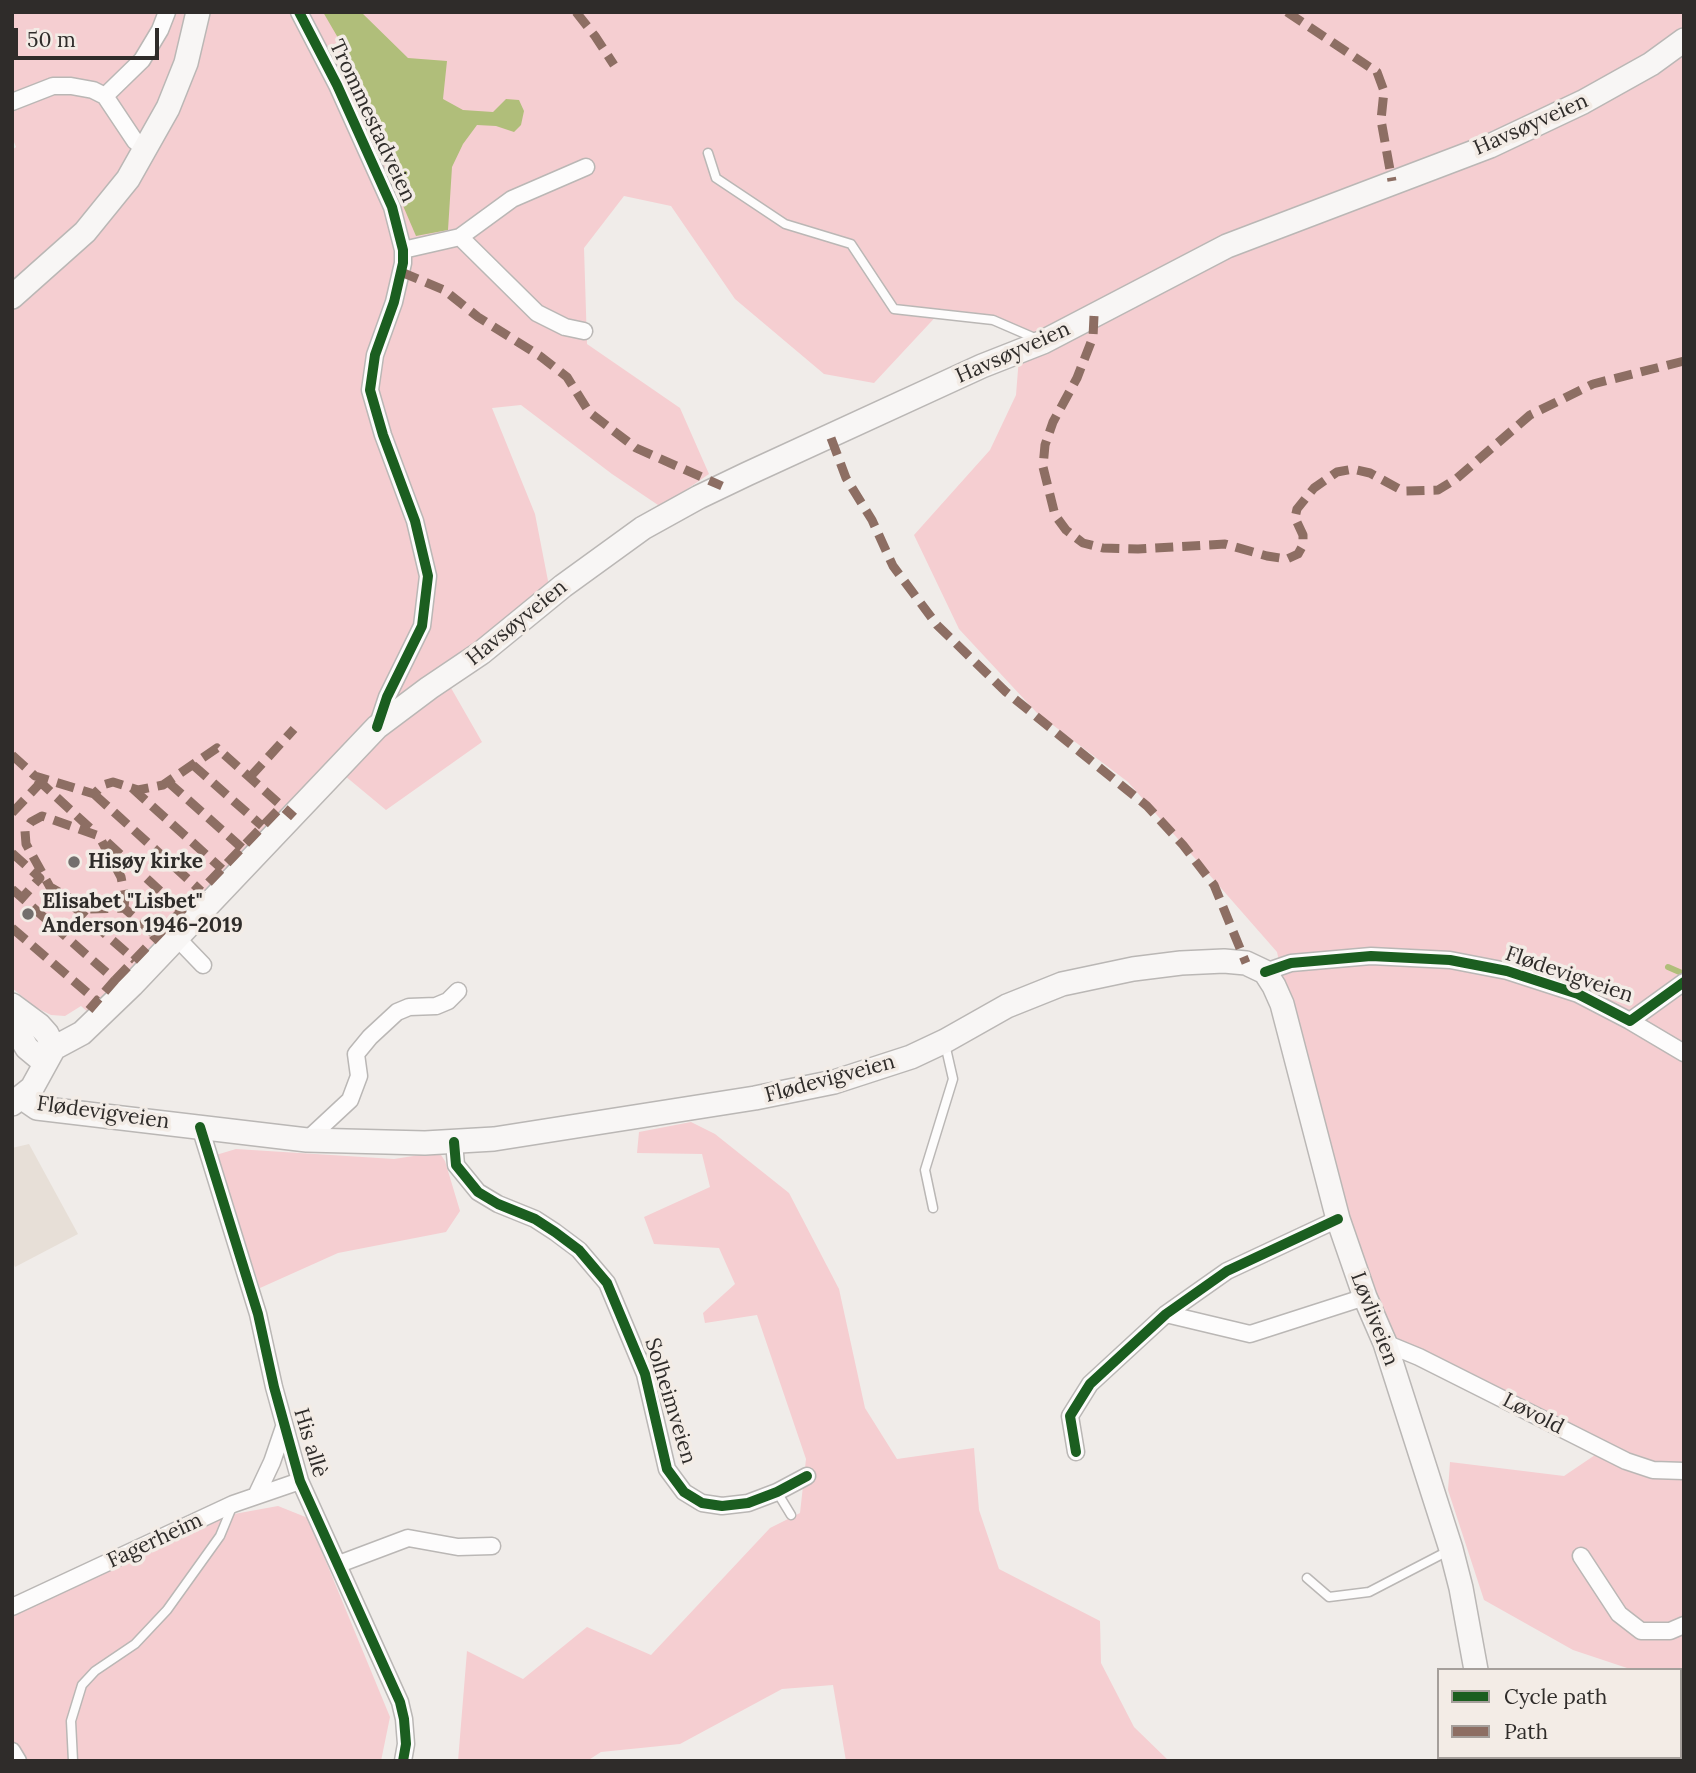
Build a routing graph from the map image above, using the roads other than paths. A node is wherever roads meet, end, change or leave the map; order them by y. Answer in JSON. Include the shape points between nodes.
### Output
{"nodes":[{"id":1,"x":167,"y":12,"type":"edge"},
{"id":2,"x":198,"y":12,"type":"edge"},
{"id":3,"x":299,"y":12,"type":"edge"},
{"id":4,"x":1684,"y":40,"type":"edge"},
{"id":5,"x":105,"y":96,"type":"junction"},
{"id":6,"x":12,"y":102,"type":"edge"},
{"id":7,"x":146,"y":150,"type":"junction"},
{"id":8,"x":708,"y":153,"type":"dead end"},
{"id":9,"x":586,"y":167,"type":"dead end"},
{"id":10,"x":460,"y":237,"type":"junction"},
{"id":11,"x":403,"y":250,"type":"junction"},
{"id":12,"x":12,"y":297,"type":"edge"},
{"id":13,"x":584,"y":331,"type":"dead end"},
{"id":14,"x":1043,"y":342,"type":"junction"},
{"id":15,"x":377,"y":727,"type":"junction"},
{"id":16,"x":178,"y":939,"type":"junction"},
{"id":17,"x":203,"y":965,"type":"dead end"},
{"id":18,"x":1265,"y":972,"type":"junction"},
{"id":19,"x":1684,"y":982,"type":"edge"},
{"id":20,"x":458,"y":991,"type":"dead end"},
{"id":21,"x":12,"y":1005,"type":"edge"},
{"id":22,"x":1630,"y":1021,"type":"junction"},
{"id":23,"x":12,"y":1023,"type":"edge"},
{"id":24,"x":945,"y":1041,"type":"junction"},
{"id":25,"x":1684,"y":1053,"type":"edge"},
{"id":26,"x":49,"y":1055,"type":"junction"},
{"id":27,"x":17,"y":1100,"type":"edge"},
{"id":28,"x":200,"y":1127,"type":"junction"},
{"id":29,"x":307,"y":1140,"type":"junction"},
{"id":30,"x":454,"y":1142,"type":"junction"},
{"id":31,"x":933,"y":1208,"type":"dead end"},
{"id":32,"x":1338,"y":1219,"type":"junction"},
{"id":33,"x":1365,"y":1297,"type":"junction"},
{"id":34,"x":1166,"y":1314,"type":"junction"},
{"id":35,"x":1385,"y":1343,"type":"junction"},
{"id":36,"x":284,"y":1427,"type":"junction"},
{"id":37,"x":1076,"y":1452,"type":"dead end"},
{"id":38,"x":1684,"y":1471,"type":"edge"},
{"id":39,"x":807,"y":1476,"type":"dead end"},
{"id":40,"x":300,"y":1481,"type":"junction"},
{"id":41,"x":777,"y":1492,"type":"junction"},
{"id":42,"x":256,"y":1496,"type":"junction"},
{"id":43,"x":233,"y":1504,"type":"junction"},
{"id":44,"x":791,"y":1515,"type":"dead end"},
{"id":45,"x":492,"y":1546,"type":"dead end"},
{"id":46,"x":1451,"y":1549,"type":"junction"},
{"id":47,"x":1581,"y":1556,"type":"dead end"},
{"id":48,"x":339,"y":1564,"type":"junction"},
{"id":49,"x":1307,"y":1578,"type":"dead end"},
{"id":50,"x":12,"y":1607,"type":"edge"},
{"id":51,"x":1684,"y":1625,"type":"edge"},
{"id":52,"x":1476,"y":1668,"type":"edge"},
{"id":53,"x":12,"y":1751,"type":"edge"},
{"id":54,"x":18,"y":1761,"type":"edge"},
{"id":55,"x":73,"y":1761,"type":"edge"},
{"id":56,"x":403,"y":1761,"type":"edge"}],
"edges":[{"from":1,"to":5,"type":"street","via":[[142,60]]},
{"from":2,"to":7,"type":"main road","via":[[187,63]]},
{"from":3,"to":11,"type":"street","name":"Trommestadveien","via":[[393,207]]},
{"from":4,"to":14,"type":"main road","name":"Havsøyveien","via":[[1572,108],[1490,146],[1227,246]]},
{"from":5,"to":6,"type":"street","via":[[93,90],[53,86]]},
{"from":5,"to":7,"type":"street"},
{"from":7,"to":12,"type":"main road","via":[[85,232]]},
{"from":8,"to":14,"type":"lane","via":[[716,178],[785,224],[851,244],[894,309],[993,320]]},
{"from":9,"to":10,"type":"street","via":[[512,199]]},
{"from":10,"to":11,"type":"street"},
{"from":10,"to":13,"type":"street","via":[[537,313]]},
{"from":11,"to":15,"type":"street","name":"Trommestadveien","via":[[370,390],[415,521],[428,576],[422,626]]},
{"from":14,"to":15,"type":"main road","name":"Havsøyveien","via":[[747,474],[643,528]]},
{"from":15,"to":16,"type":"main road","name":"Trommestadveien"},
{"from":16,"to":17,"type":"street"},
{"from":16,"to":26,"type":"main road","name":"Trommestadveien","via":[[82,1033]]},
{"from":18,"to":22,"type":"street","name":"Flødevigveien","via":[[1291,963],[1371,956],[1450,960],[1507,971],[1578,994]]},
{"from":18,"to":24,"type":"main road","name":"Flødevigveien","via":[[1246,962],[1224,961],[1089,977],[1007,1006]]},
{"from":18,"to":32,"type":"main road","name":"Løvliveien","via":[[1282,1004]]},
{"from":19,"to":22,"type":"street","name":"Flødevigveien"},
{"from":20,"to":29,"type":"street","via":[[436,1006],[397,1012],[370,1037],[356,1054],[359,1076],[350,1100]]},
{"from":21,"to":26,"type":"main road","via":[[47,1034]]},
{"from":22,"to":25,"type":"street"},
{"from":23,"to":26,"type":"main road","via":[[27,1048]]},
{"from":24,"to":30,"type":"main road","name":"Flødevigveien","via":[[874,1070],[808,1088]]},
{"from":24,"to":31,"type":"lane","via":[[953,1079],[925,1170]]},
{"from":26,"to":27,"type":"main road","via":[[32,1088]]},
{"from":27,"to":28,"type":"main road","name":"Flødevigveien","via":[[37,1108]]},
{"from":28,"to":29,"type":"main road","name":"Flødevigveien"},
{"from":28,"to":36,"type":"street","name":"His allè","via":[[258,1314]]},
{"from":29,"to":30,"type":"main road","name":"Flødevigveien"},
{"from":30,"to":41,"type":"street","name":"Solheimveien","via":[[456,1165],[478,1192],[555,1232],[579,1250],[607,1283],[646,1374],[667,1469],[684,1492],[702,1503],[722,1506],[748,1503]]},
{"from":32,"to":33,"type":"main road","name":"Løvliveien"},
{"from":32,"to":34,"type":"street","via":[[1227,1270]]},
{"from":33,"to":34,"type":"street","via":[[1250,1334]]},
{"from":33,"to":35,"type":"main road","name":"Løvliveien"},
{"from":34,"to":37,"type":"street","via":[[1090,1384],[1070,1416]]},
{"from":35,"to":38,"type":"street","name":"Løvold","via":[[1626,1461],[1653,1470]]},
{"from":35,"to":46,"type":"main road","name":"Løvliveien"},
{"from":36,"to":40,"type":"street","name":"His allè"},
{"from":36,"to":42,"type":"street"},
{"from":39,"to":41,"type":"street","name":"Solheimveien"},
{"from":40,"to":42,"type":"street","name":"Fagerheim"},
{"from":40,"to":48,"type":"street","name":"His allè"},
{"from":41,"to":44,"type":"lane"},
{"from":42,"to":43,"type":"street","name":"Fagerheim"},
{"from":43,"to":50,"type":"street","name":"Fagerheim"},
{"from":43,"to":55,"type":"lane","via":[[220,1536],[167,1610],[135,1644],[82,1685],[71,1721]]},
{"from":45,"to":48,"type":"street","via":[[458,1547],[408,1538]]},
{"from":46,"to":49,"type":"lane","via":[[1369,1592],[1329,1597]]},
{"from":46,"to":52,"type":"main road","name":"Løvliveien"},
{"from":47,"to":51,"type":"street","via":[[1619,1614],[1641,1630],[1670,1631]]},
{"from":48,"to":56,"type":"street","name":"His allè","via":[[400,1702],[406,1744]]},
{"from":53,"to":54,"type":"street"}]}
